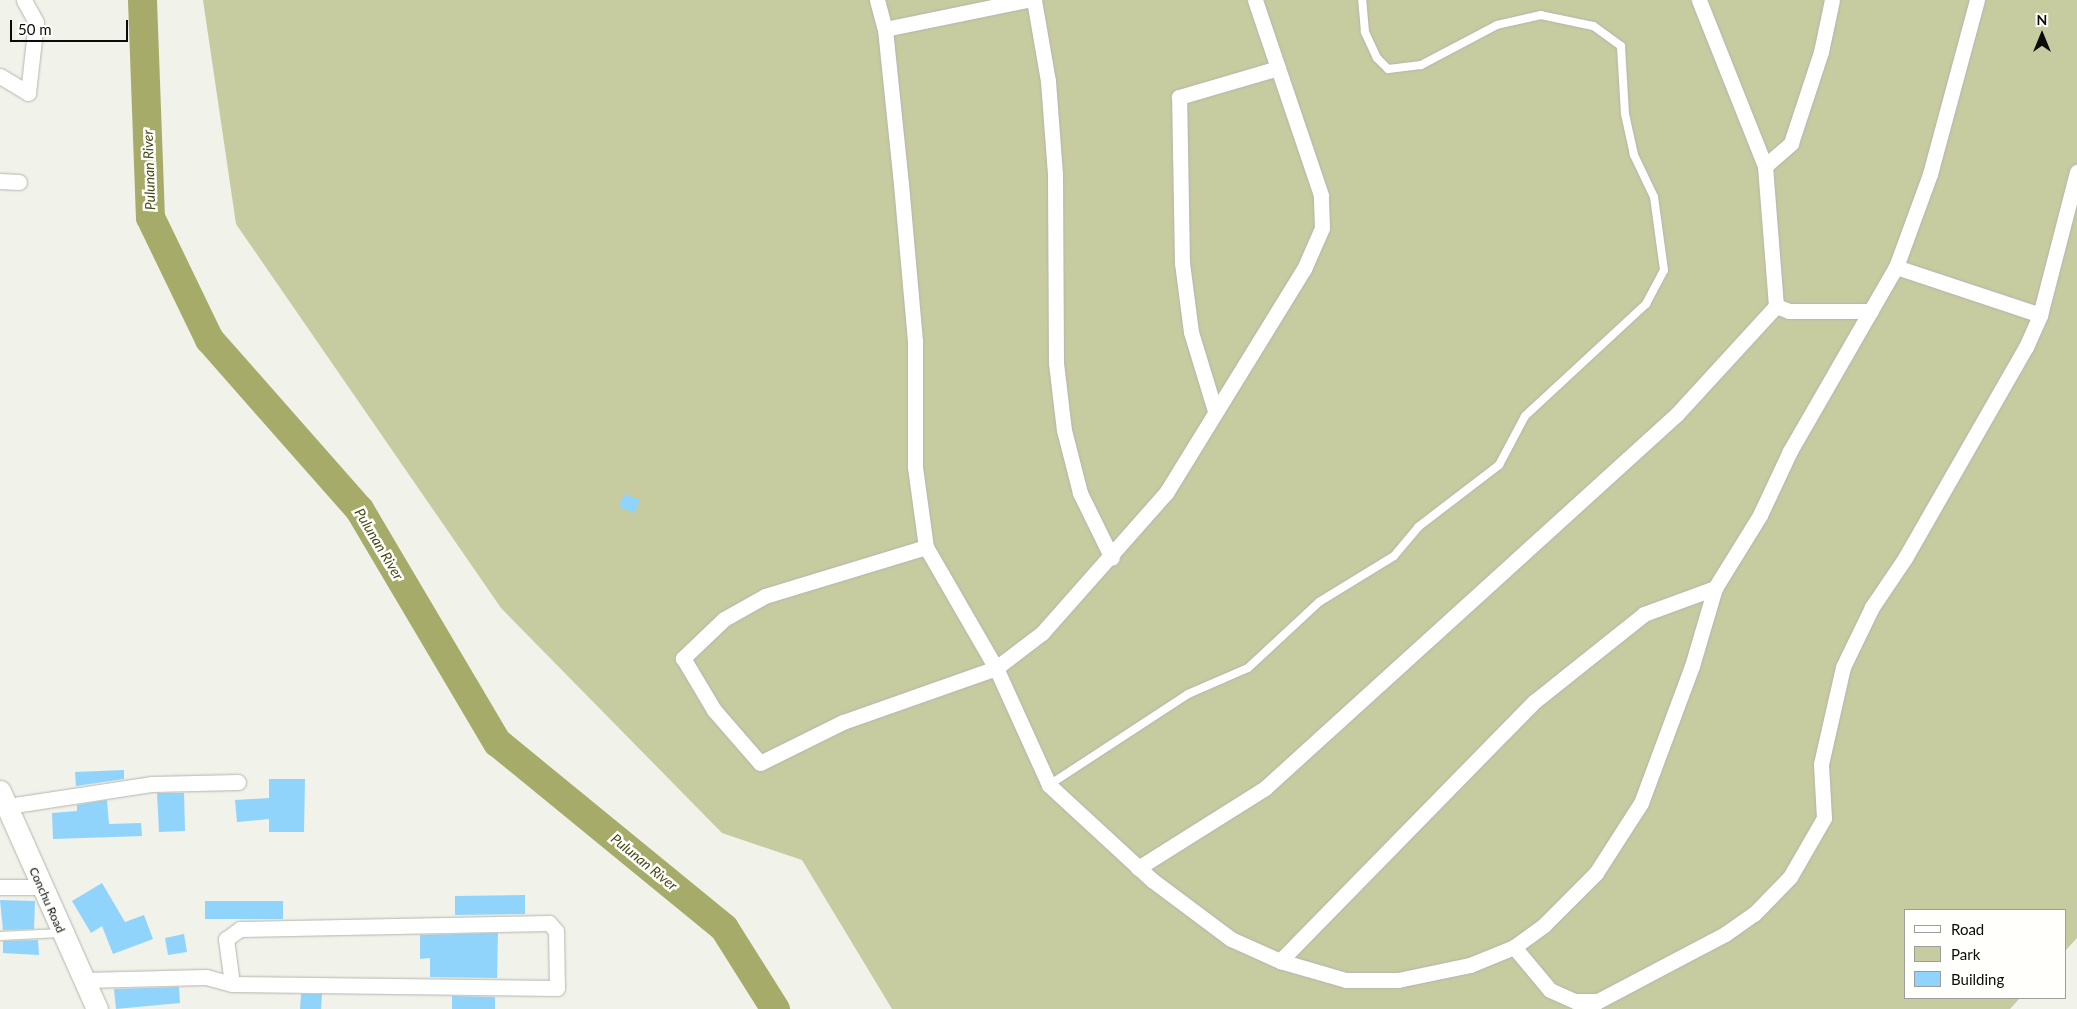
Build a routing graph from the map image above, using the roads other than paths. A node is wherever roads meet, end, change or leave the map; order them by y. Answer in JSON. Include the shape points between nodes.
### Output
{"nodes":[{"id":1,"x":24,"y":0,"type":"edge"},
{"id":2,"x":877,"y":0,"type":"edge"},
{"id":3,"x":1026,"y":0,"type":"edge"},
{"id":4,"x":1034,"y":0,"type":"edge"},
{"id":5,"x":1256,"y":0,"type":"edge"},
{"id":6,"x":1362,"y":0,"type":"edge"},
{"id":7,"x":1699,"y":0,"type":"edge"},
{"id":8,"x":1832,"y":0,"type":"edge"},
{"id":9,"x":1977,"y":0,"type":"edge"},
{"id":10,"x":885,"y":29,"type":"junction"},
{"id":11,"x":1278,"y":68,"type":"junction"},
{"id":12,"x":0,"y":76,"type":"edge"},
{"id":13,"x":1765,"y":166,"type":"junction"},
{"id":14,"x":2077,"y":172,"type":"edge"},
{"id":15,"x":0,"y":182,"type":"edge"},
{"id":16,"x":19,"y":182,"type":"dead end"},
{"id":17,"x":1896,"y":267,"type":"junction"},
{"id":18,"x":1776,"y":306,"type":"junction"},
{"id":19,"x":1871,"y":311,"type":"junction"},
{"id":20,"x":2040,"y":315,"type":"junction"},
{"id":21,"x":1215,"y":411,"type":"junction"},
{"id":22,"x":926,"y":547,"type":"junction"},
{"id":23,"x":1112,"y":558,"type":"junction"},
{"id":24,"x":1715,"y":588,"type":"junction"},
{"id":25,"x":996,"y":668,"type":"junction"},
{"id":26,"x":238,"y":782,"type":"dead end"},
{"id":27,"x":1049,"y":785,"type":"junction"},
{"id":28,"x":4,"y":798,"type":"edge"},
{"id":29,"x":1138,"y":868,"type":"junction"},
{"id":30,"x":0,"y":887,"type":"edge"},
{"id":31,"x":40,"y":887,"type":"junction"},
{"id":32,"x":62,"y":933,"type":"junction"},
{"id":33,"x":0,"y":936,"type":"edge"},
{"id":34,"x":1514,"y":947,"type":"junction"},
{"id":35,"x":1280,"y":962,"type":"junction"},
{"id":36,"x":83,"y":980,"type":"junction"},
{"id":37,"x":232,"y":984,"type":"junction"},
{"id":38,"x":97,"y":1009,"type":"edge"}],
"edges":[{"from":1,"to":12,"type":"street","via":[[36,22],[28,93]]},
{"from":2,"to":10,"type":"street"},
{"from":3,"to":10,"type":"street"},
{"from":4,"to":23,"type":"street","via":[[1048,81],[1055,175],[1056,363],[1064,430],[1080,493]]},
{"from":5,"to":11,"type":"street"},
{"from":6,"to":27,"type":"lane","via":[[1365,32],[1377,58],[1388,69],[1421,65],[1497,24],[1541,15],[1593,26],[1621,46],[1625,114],[1634,155],[1654,196],[1664,270],[1646,304],[1526,416],[1498,465],[1418,527],[1394,556],[1318,602],[1248,668],[1188,694]]},
{"from":7,"to":13,"type":"street"},
{"from":8,"to":13,"type":"street","via":[[1822,52],[1791,143]]},
{"from":9,"to":17,"type":"street","via":[[1930,174]]},
{"from":10,"to":22,"type":"street","via":[[915,342],[915,467]]},
{"from":11,"to":21,"type":"street","via":[[1320,195],[1322,228],[1304,269]]},
{"from":11,"to":21,"type":"street","via":[[1179,97],[1182,263],[1191,332]]},
{"from":13,"to":18,"type":"street"},
{"from":14,"to":20,"type":"street"},
{"from":15,"to":16,"type":"street"},
{"from":17,"to":19,"type":"street"},
{"from":17,"to":20,"type":"street"},
{"from":18,"to":19,"type":"street","via":[[1789,311]]},
{"from":18,"to":29,"type":"street","via":[[1677,414],[1265,788]]},
{"from":19,"to":24,"type":"street","via":[[1790,451],[1760,515]]},
{"from":20,"to":34,"type":"street","via":[[2026,347],[1905,558],[1872,607],[1843,667],[1821,764],[1824,818],[1790,877],[1754,914],[1725,934],[1598,1000],[1575,1001],[1550,990]]},
{"from":21,"to":23,"type":"street","via":[[1166,493]]},
{"from":22,"to":25,"type":"street"},
{"from":22,"to":25,"type":"street","via":[[765,596],[724,619],[683,658],[714,710],[760,763],[843,722]]},
{"from":23,"to":25,"type":"street","via":[[1042,633]]},
{"from":24,"to":34,"type":"street","via":[[1692,666],[1641,803],[1596,873],[1544,925]]},
{"from":24,"to":35,"type":"street","via":[[1644,614],[1535,701]]},
{"from":25,"to":27,"type":"street"},
{"from":26,"to":28,"type":"street","via":[[152,784]]},
{"from":27,"to":29,"type":"street"},
{"from":28,"to":31,"type":"main road","name":"Conchu Road"},
{"from":29,"to":35,"type":"street","via":[[1231,939]]},
{"from":30,"to":31,"type":"street"},
{"from":31,"to":32,"type":"main road","name":"Conchu Road"},
{"from":32,"to":33,"type":"lane"},
{"from":32,"to":36,"type":"main road","name":"Conchu Road"},
{"from":34,"to":35,"type":"street","via":[[1470,965],[1398,980],[1346,980]]},
{"from":36,"to":37,"type":"street","via":[[206,977]]},
{"from":36,"to":38,"type":"main road","name":"Conchu Road"},
{"from":37,"to":37,"type":"street","via":[[557,988],[556,931],[549,923],[240,929],[226,939]]}]}
